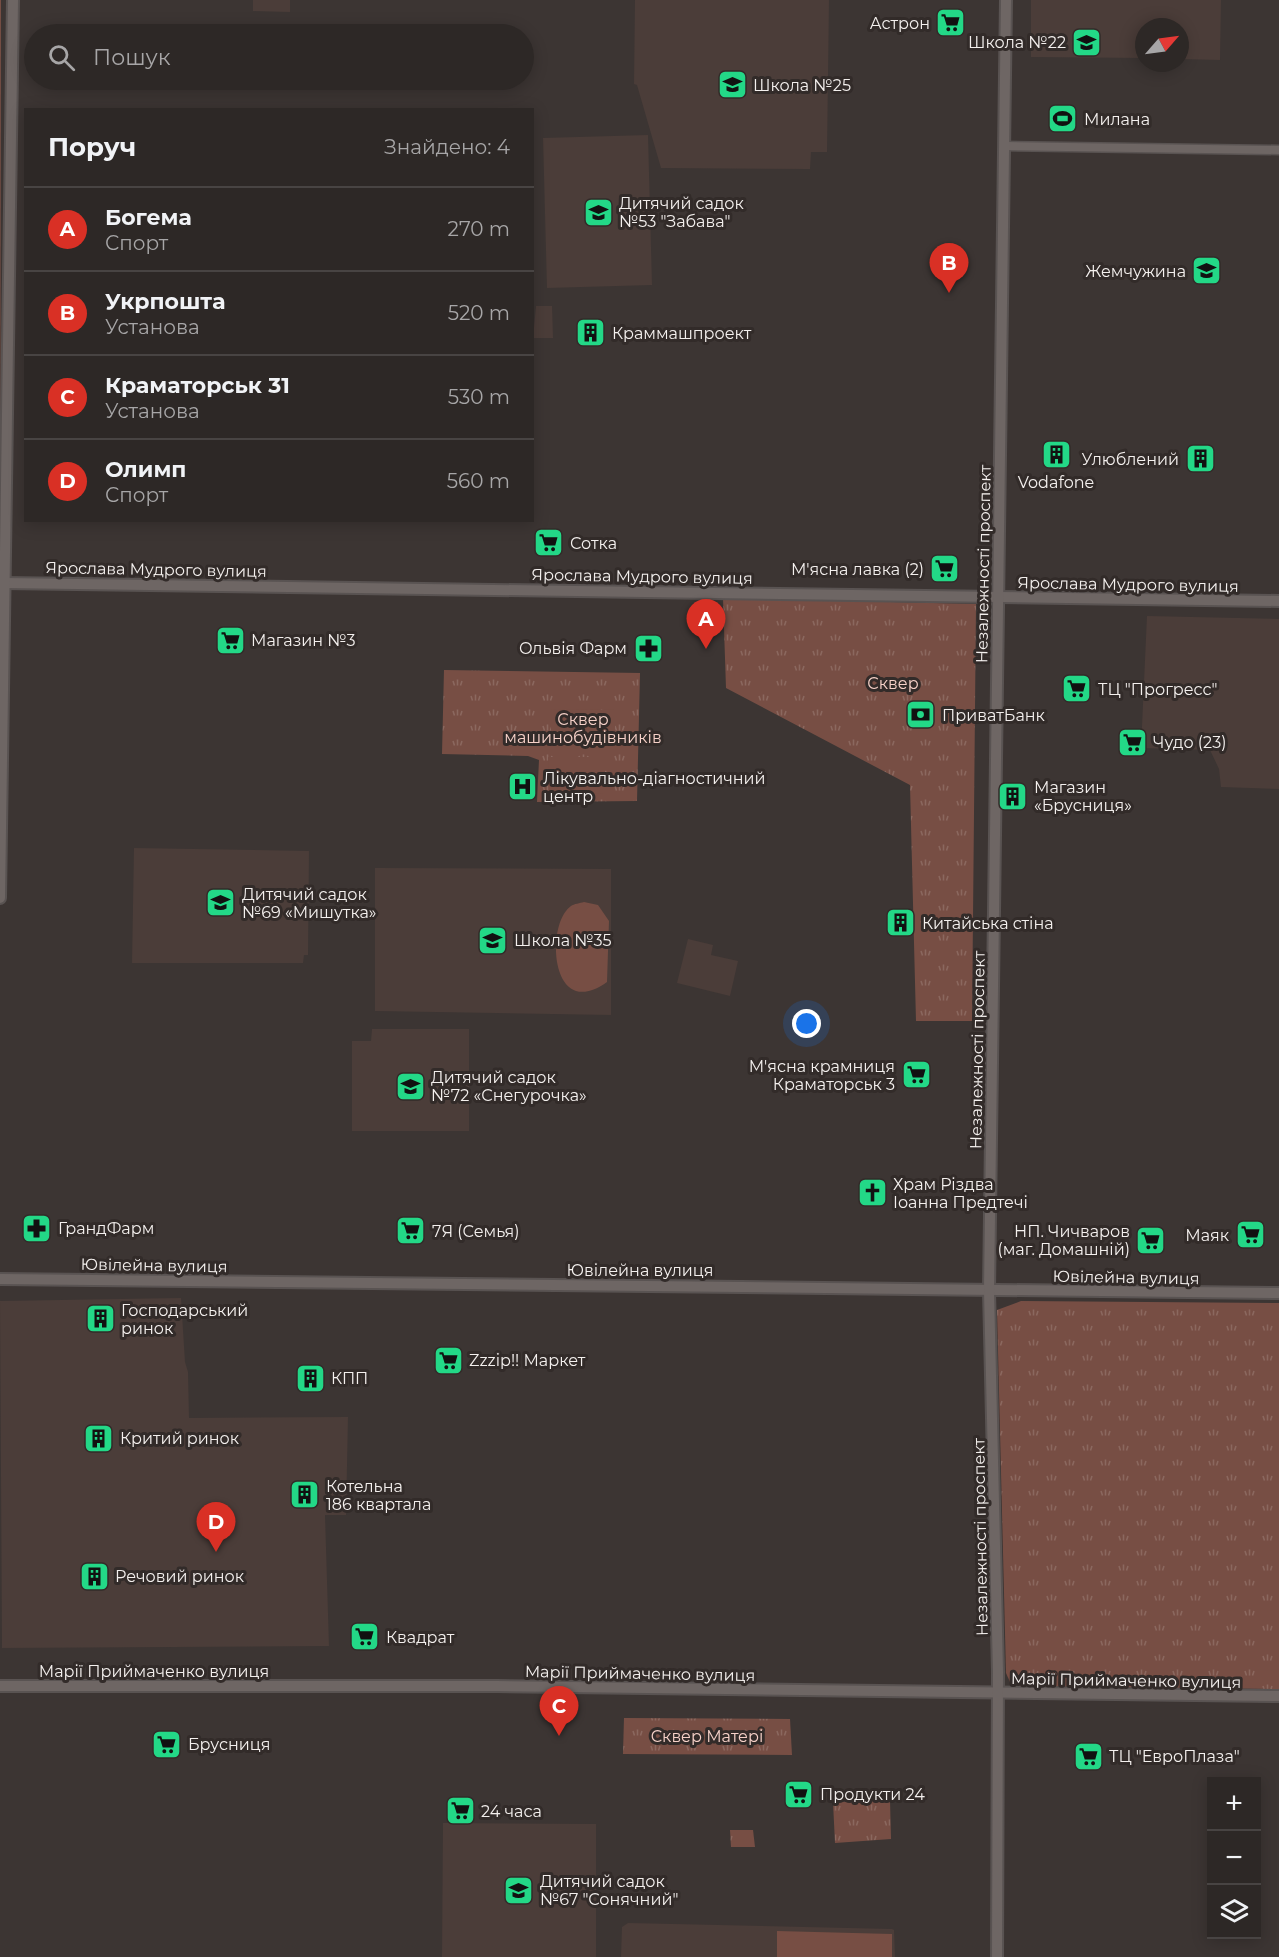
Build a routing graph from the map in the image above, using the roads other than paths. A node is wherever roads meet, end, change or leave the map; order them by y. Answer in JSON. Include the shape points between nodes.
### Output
{"nodes":[{"id":1,"x":14,"y":0,"type":"edge"},
{"id":2,"x":1006,"y":0,"type":"edge"},
{"id":3,"x":1005,"y":146,"type":"junction"},
{"id":4,"x":1279,"y":150,"type":"edge"},
{"id":5,"x":4,"y":583,"type":"junction"},
{"id":6,"x":998,"y":597,"type":"junction"},
{"id":7,"x":1279,"y":601,"type":"edge"},
{"id":8,"x":0,"y":898,"type":"edge"},
{"id":9,"x":0,"y":1279,"type":"edge"},
{"id":10,"x":989,"y":1291,"type":"junction"},
{"id":11,"x":1279,"y":1293,"type":"edge"},
{"id":12,"x":0,"y":1686,"type":"edge"},
{"id":13,"x":998,"y":1693,"type":"junction"},
{"id":14,"x":1279,"y":1696,"type":"edge"},
{"id":15,"x":998,"y":1957,"type":"edge"}],
"edges":[{"from":1,"to":5,"type":"street"},
{"from":2,"to":3,"type":"street","name":"Незалежності проспект"},
{"from":3,"to":4,"type":"street"},
{"from":3,"to":6,"type":"street","name":"Незалежності проспект"},
{"from":5,"to":6,"type":"street","name":"Ярослава Мудрого вулиця"},
{"from":5,"to":8,"type":"street"},
{"from":6,"to":7,"type":"street","name":"Ярослава Мудрого вулиця"},
{"from":6,"to":10,"type":"street","name":"Незалежності проспект"},
{"from":9,"to":10,"type":"street","name":"Ювілейна вулиця"},
{"from":10,"to":11,"type":"street","name":"Ювілейна вулиця"},
{"from":10,"to":13,"type":"street","name":"Незалежності проспект"},
{"from":12,"to":13,"type":"street","name":"Марії Приймаченко вулиця","via":[[497,1686]]},
{"from":13,"to":14,"type":"street","name":"Марії Приймаченко вулиця"},
{"from":13,"to":15,"type":"street","name":"Незалежності проспект"}]}
